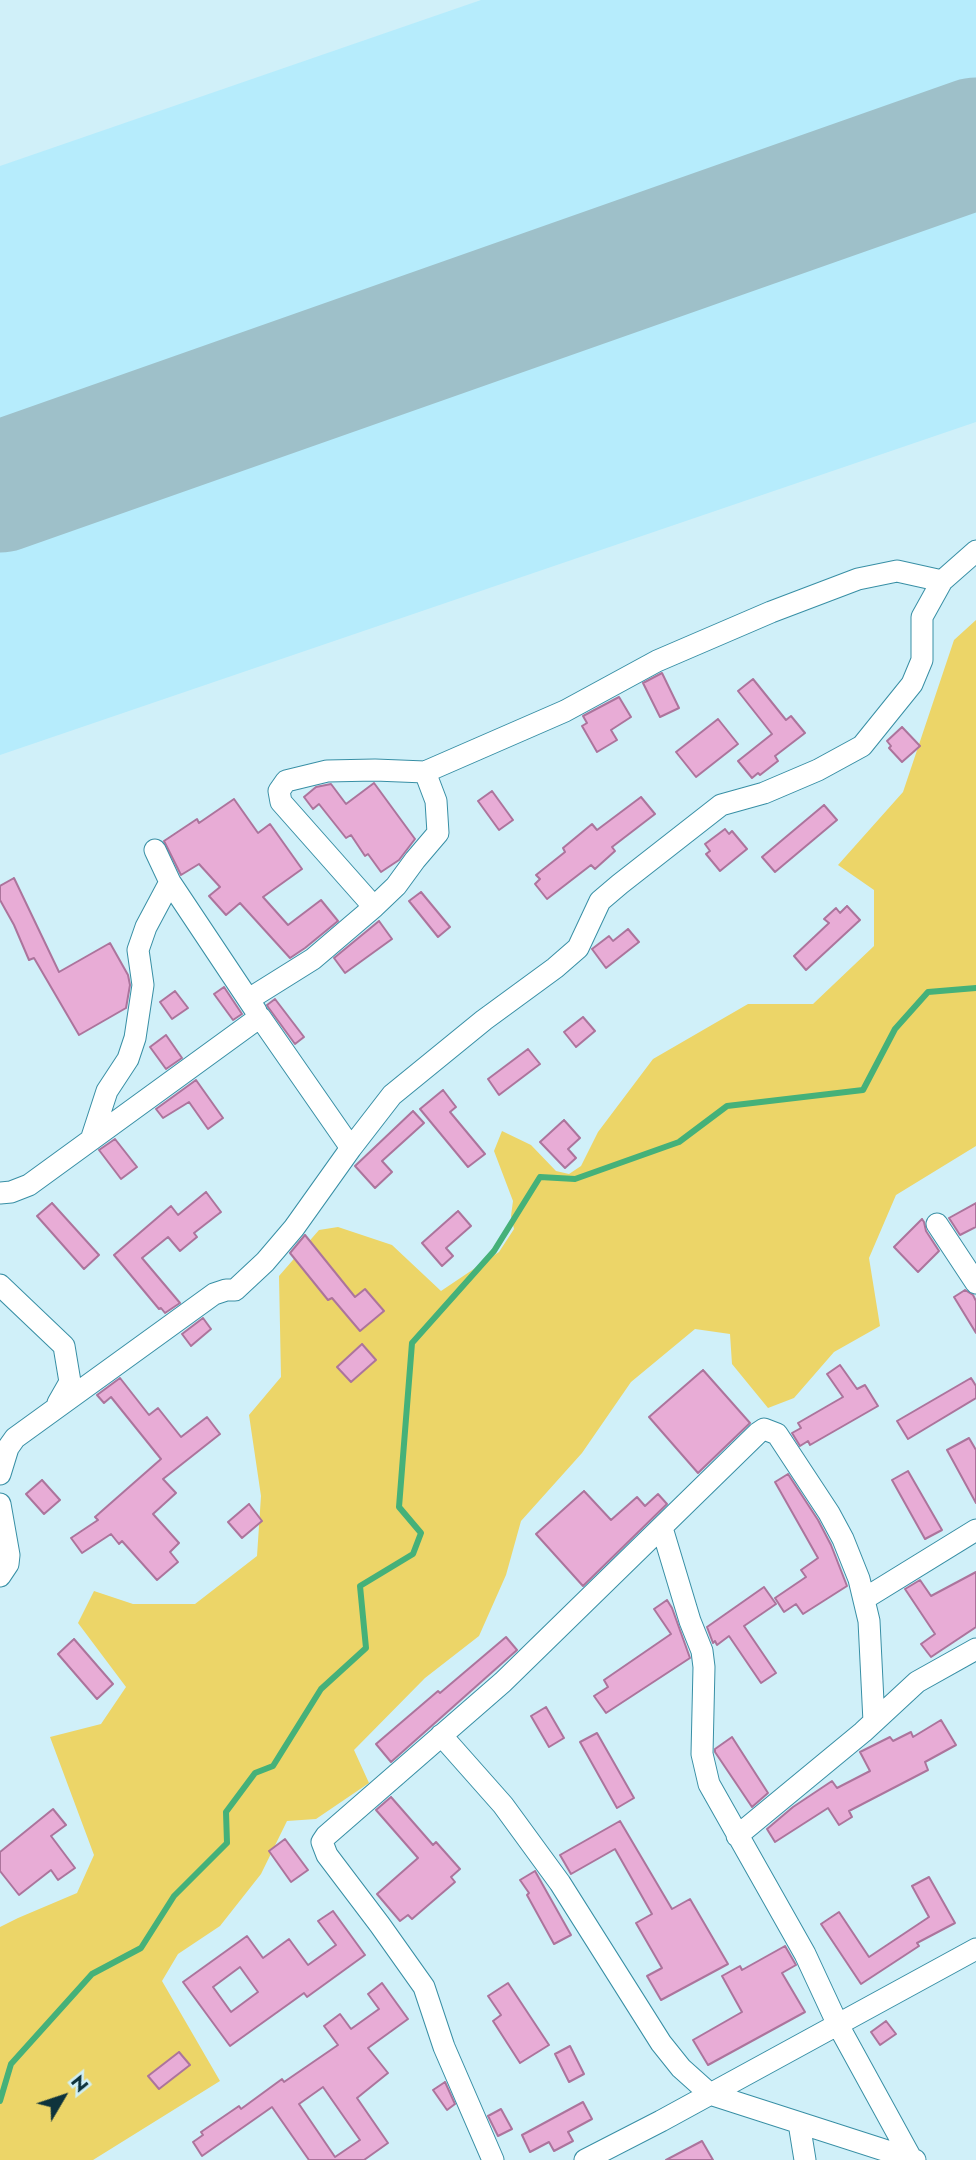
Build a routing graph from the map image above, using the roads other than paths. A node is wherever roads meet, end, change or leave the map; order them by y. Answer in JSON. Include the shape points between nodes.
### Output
{"nodes":[{"id":1,"x":976,"y":551,"type":"edge"},
{"id":2,"x":942,"y":581,"type":"junction"},
{"id":3,"x":425,"y":772,"type":"junction"},
{"id":4,"x":155,"y":850,"type":"dead end"},
{"id":5,"x":170,"y":882,"type":"junction"},
{"id":6,"x":374,"y":907,"type":"junction"},
{"id":7,"x":254,"y":1008,"type":"junction"},
{"id":8,"x":91,"y":1140,"type":"junction"},
{"id":9,"x":351,"y":1148,"type":"junction"},
{"id":10,"x":0,"y":1193,"type":"edge"},
{"id":11,"x":937,"y":1224,"type":"dead end"},
{"id":12,"x":976,"y":1283,"type":"edge"},
{"id":13,"x":0,"y":1285,"type":"edge"},
{"id":14,"x":55,"y":1408,"type":"junction"},
{"id":15,"x":0,"y":1474,"type":"edge"},
{"id":16,"x":0,"y":1504,"type":"edge"},
{"id":17,"x":662,"y":1528,"type":"junction"},
{"id":18,"x":976,"y":1530,"type":"edge"},
{"id":19,"x":0,"y":1576,"type":"edge"},
{"id":20,"x":864,"y":1599,"type":"junction"},
{"id":21,"x":976,"y":1649,"type":"edge"},
{"id":22,"x":874,"y":1722,"type":"junction"},
{"id":23,"x":442,"y":1735,"type":"junction"},
{"id":24,"x":737,"y":1836,"type":"junction"},
{"id":25,"x":976,"y":1949,"type":"edge"},
{"id":26,"x":838,"y":2025,"type":"junction"},
{"id":27,"x":710,"y":2094,"type":"junction"},
{"id":28,"x":799,"y":2123,"type":"junction"},
{"id":29,"x":592,"y":2158,"type":"edge"},
{"id":30,"x":913,"y":2159,"type":"edge"},
{"id":31,"x":493,"y":2160,"type":"edge"},
{"id":32,"x":805,"y":2160,"type":"edge"}],
"edges":[{"from":1,"to":2,"type":"street"},
{"from":2,"to":3,"type":"street","via":[[897,571],[859,579],[657,661],[565,711]]},
{"from":2,"to":9,"type":"street","via":[[922,617],[922,660],[912,684],[862,746],[764,793],[721,805],[620,884],[600,901],[578,948],[392,1096]]},
{"from":3,"to":6,"type":"street","via":[[436,801],[438,833],[396,887]]},
{"from":3,"to":6,"type":"street","via":[[327,771],[286,781],[279,790],[281,802]]},
{"from":4,"to":5,"type":"street"},
{"from":5,"to":7,"type":"street"},
{"from":5,"to":8,"type":"street","via":[[138,950],[143,985],[135,1038],[128,1059],[107,1091]]},
{"from":6,"to":7,"type":"street"},
{"from":7,"to":8,"type":"street"},
{"from":7,"to":9,"type":"street"},
{"from":8,"to":10,"type":"street","via":[[29,1185]]},
{"from":9,"to":14,"type":"street","via":[[294,1228],[235,1290],[214,1294]]},
{"from":11,"to":12,"type":"street"},
{"from":13,"to":14,"type":"street","via":[[64,1346],[70,1382]]},
{"from":14,"to":15,"type":"street","via":[[15,1438]]},
{"from":16,"to":19,"type":"street","via":[[9,1555]]},
{"from":17,"to":20,"type":"street","via":[[758,1433],[771,1430],[829,1513]]},
{"from":17,"to":23,"type":"street"},
{"from":17,"to":24,"type":"street","via":[[702,1651],[702,1755],[709,1784]]},
{"from":18,"to":20,"type":"street"},
{"from":20,"to":22,"type":"street"},
{"from":21,"to":22,"type":"street","via":[[918,1682]]},
{"from":22,"to":24,"type":"street"},
{"from":23,"to":27,"type":"street","via":[[503,1805],[560,1883],[662,2043]]},
{"from":23,"to":31,"type":"street","via":[[322,1842],[424,1987],[444,2047]]},
{"from":24,"to":26,"type":"street","via":[[805,1954]]},
{"from":25,"to":26,"type":"street"},
{"from":26,"to":27,"type":"street"},
{"from":26,"to":30,"type":"street"},
{"from":27,"to":28,"type":"street"},
{"from":27,"to":29,"type":"street"},
{"from":28,"to":30,"type":"street"},
{"from":28,"to":32,"type":"street"}]}
